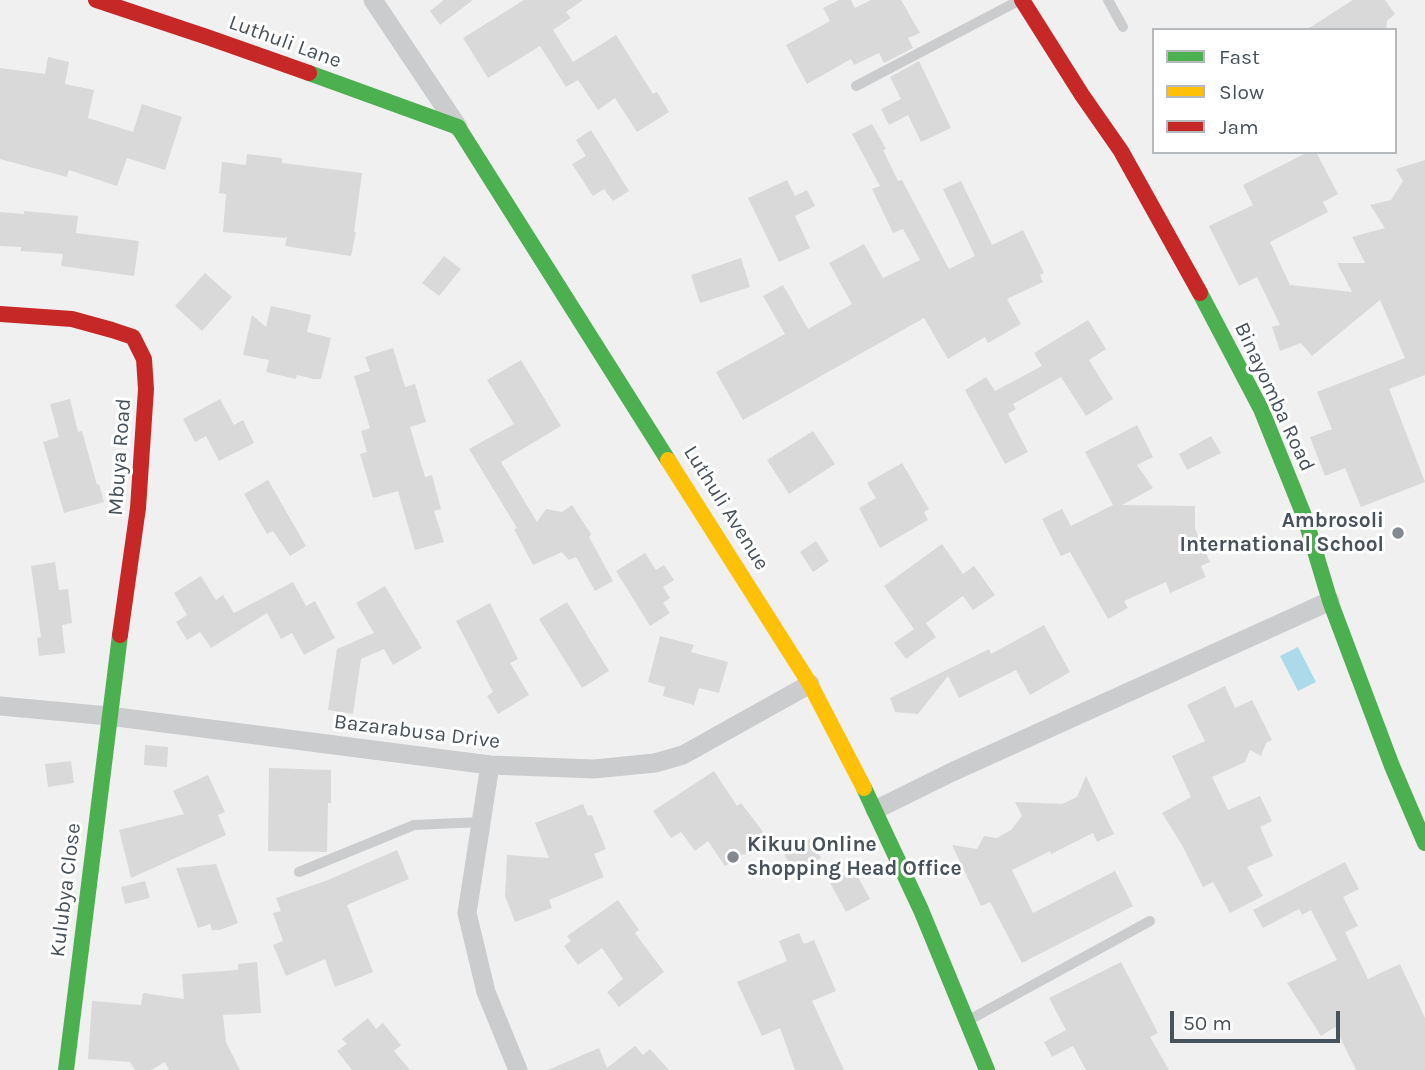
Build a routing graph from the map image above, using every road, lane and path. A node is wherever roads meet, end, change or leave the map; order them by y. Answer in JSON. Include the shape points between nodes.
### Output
{"nodes":[{"id":1,"x":96,"y":0,"type":"edge"},
{"id":2,"x":373,"y":0,"type":"edge"},
{"id":3,"x":1021,"y":0,"type":"edge"},
{"id":4,"x":1108,"y":0,"type":"edge"},
{"id":5,"x":1123,"y":27,"type":"dead end"},
{"id":6,"x":856,"y":86,"type":"dead end"},
{"id":7,"x":458,"y":127,"type":"junction"},
{"id":8,"x":0,"y":314,"type":"edge"},
{"id":9,"x":1330,"y":601,"type":"junction"},
{"id":10,"x":810,"y":684,"type":"junction"},
{"id":11,"x":0,"y":706,"type":"edge"},
{"id":12,"x":109,"y":716,"type":"junction"},
{"id":13,"x":490,"y":765,"type":"junction"},
{"id":14,"x":875,"y":810,"type":"junction"},
{"id":15,"x":481,"y":822,"type":"junction"},
{"id":16,"x":1425,"y":843,"type":"edge"},
{"id":17,"x":299,"y":872,"type":"dead end"},
{"id":18,"x":1150,"y":921,"type":"dead end"},
{"id":19,"x":967,"y":1021,"type":"junction"},
{"id":20,"x":66,"y":1070,"type":"edge"},
{"id":21,"x":518,"y":1070,"type":"edge"},
{"id":22,"x":986,"y":1070,"type":"edge"}],
"edges":[{"from":1,"to":7,"type":"street","name":"Luthuli Lane"},
{"from":2,"to":7,"type":"street","name":"Luthuli Avenue"},
{"from":3,"to":6,"type":"lane"},
{"from":3,"to":9,"type":"street","name":"Binayomba Road","via":[[1121,152],[1261,409],[1305,518]]},
{"from":4,"to":5,"type":"lane"},
{"from":7,"to":10,"type":"street","name":"Luthuli Avenue"},
{"from":8,"to":12,"type":"street","name":"Mbuya Road","via":[[72,320],[112,330],[133,337],[144,359],[138,508]]},
{"from":9,"to":14,"type":"street"},
{"from":9,"to":16,"type":"street","name":"Binayomba Road"},
{"from":10,"to":13,"type":"street","name":"Bazarabusa Drive","via":[[683,755],[654,763],[594,769]]},
{"from":10,"to":14,"type":"street","name":"Luthuli Avenue"},
{"from":11,"to":12,"type":"street","name":"Bazarabusa Drive"},
{"from":12,"to":13,"type":"street","name":"Bazarabusa Drive"},
{"from":12,"to":20,"type":"street","name":"Kulubya Close"},
{"from":13,"to":15,"type":"street"},
{"from":14,"to":19,"type":"street","name":"Luthuli Avenue"},
{"from":15,"to":17,"type":"lane","via":[[414,825]]},
{"from":15,"to":21,"type":"street","via":[[467,914],[486,992]]},
{"from":18,"to":19,"type":"lane"},
{"from":19,"to":22,"type":"street","name":"Luthuli Avenue"}]}
